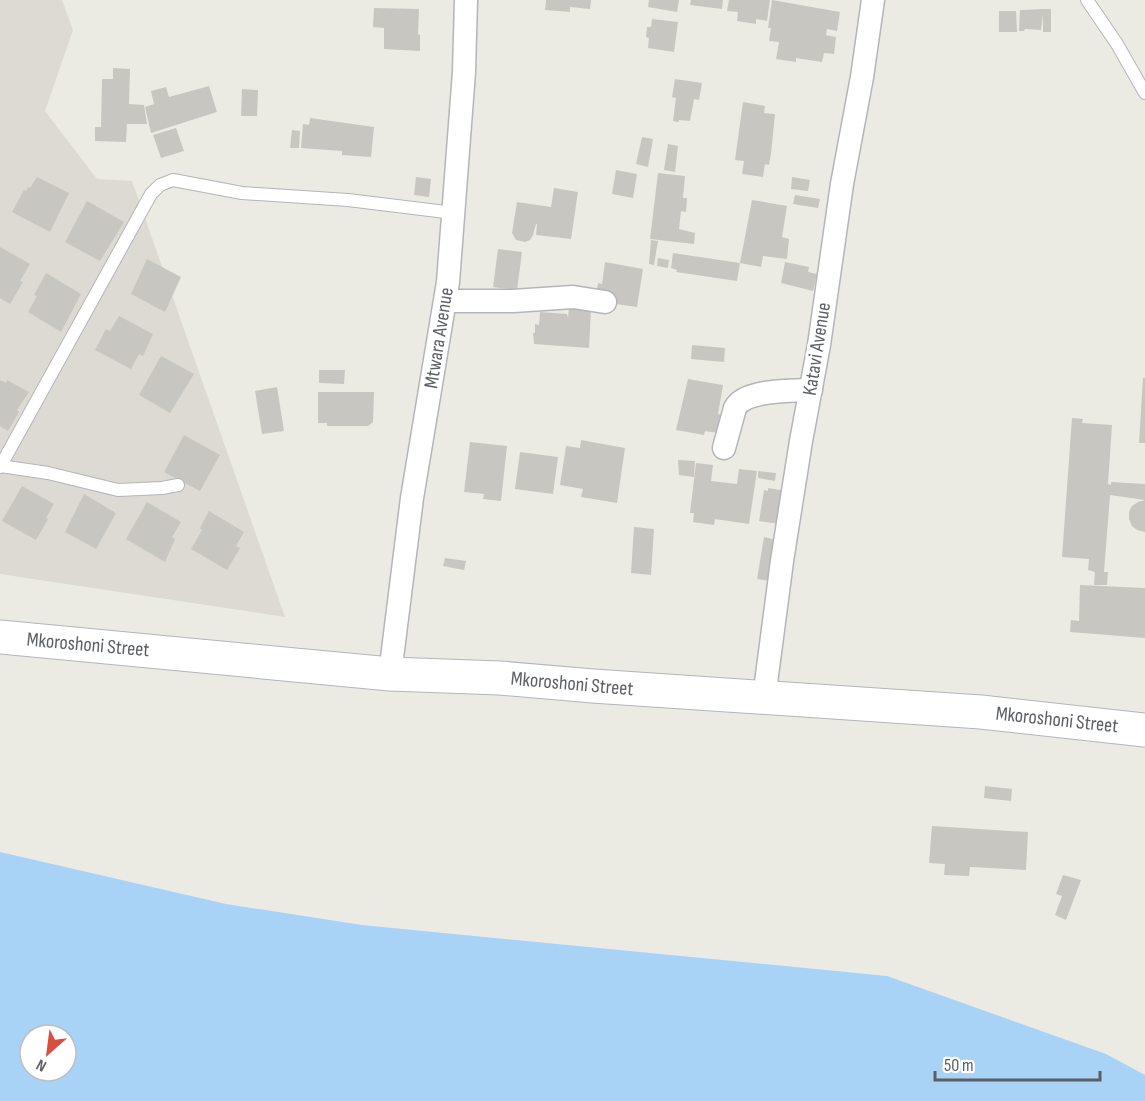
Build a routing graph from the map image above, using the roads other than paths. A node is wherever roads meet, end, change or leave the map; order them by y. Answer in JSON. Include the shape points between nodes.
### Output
{"nodes":[{"id":1,"x":466,"y":0,"type":"edge"},
{"id":2,"x":873,"y":0,"type":"edge"},
{"id":3,"x":1087,"y":0,"type":"edge"},
{"id":4,"x":1145,"y":93,"type":"edge"},
{"id":5,"x":454,"y":213,"type":"junction"},
{"id":6,"x":446,"y":301,"type":"junction"},
{"id":7,"x":605,"y":302,"type":"dead end"},
{"id":8,"x":811,"y":390,"type":"junction"},
{"id":9,"x":724,"y":448,"type":"dead end"},
{"id":10,"x":0,"y":466,"type":"edge"},
{"id":11,"x":178,"y":485,"type":"dead end"},
{"id":12,"x":0,"y":637,"type":"edge"},
{"id":13,"x":390,"y":674,"type":"junction"},
{"id":14,"x":764,"y":698,"type":"junction"},
{"id":15,"x":1145,"y":730,"type":"edge"}],
"edges":[{"from":1,"to":5,"type":"street","name":"Mtwara Avenue"},
{"from":2,"to":8,"type":"street","name":"Katavi Avenue"},
{"from":3,"to":4,"type":"lane"},
{"from":5,"to":6,"type":"street","name":"Mtwara Avenue"},
{"from":5,"to":10,"type":"lane","via":[[348,200],[269,197],[166,182],[151,194]]},
{"from":6,"to":7,"type":"street","via":[[573,297]]},
{"from":6,"to":13,"type":"street","name":"Mtwara Avenue","via":[[412,498]]},
{"from":8,"to":9,"type":"street","via":[[746,397],[738,402]]},
{"from":8,"to":14,"type":"street","name":"Katavi Avenue"},
{"from":10,"to":11,"type":"lane","via":[[118,490]]},
{"from":12,"to":13,"type":"street","name":"Mkoroshoni Street"},
{"from":13,"to":14,"type":"street","name":"Mkoroshoni Street","via":[[500,678]]},
{"from":14,"to":15,"type":"street","name":"Mkoroshoni Street","via":[[981,712]]}]}
